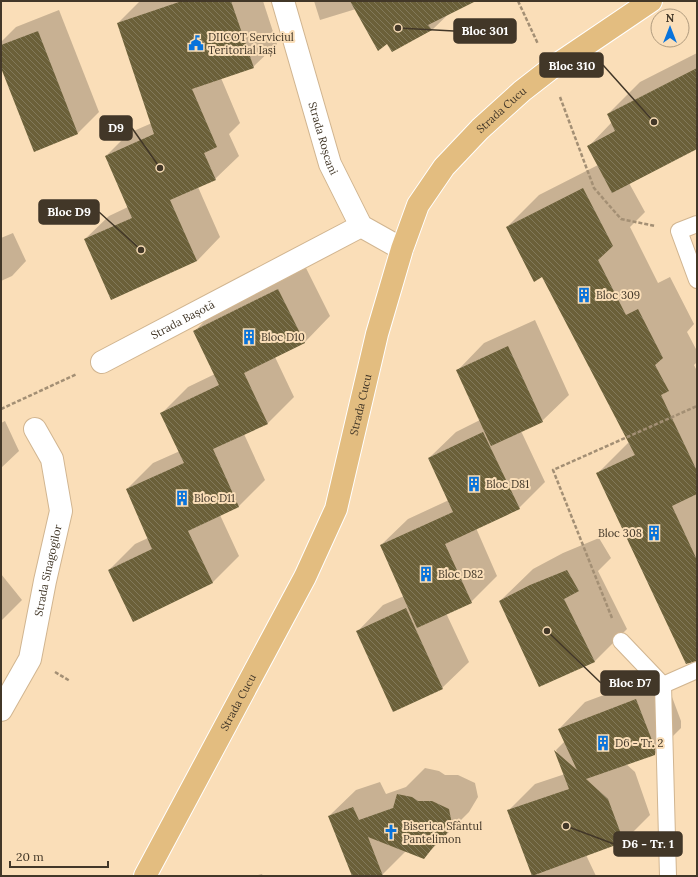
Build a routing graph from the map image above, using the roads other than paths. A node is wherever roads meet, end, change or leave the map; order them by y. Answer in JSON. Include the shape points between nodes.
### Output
{"nodes":[{"id":1,"x":283,"y":1,"type":"edge"},
{"id":2,"x":651,"y":1,"type":"edge"},
{"id":3,"x":697,"y":224,"type":"edge"},
{"id":4,"x":361,"y":226,"type":"junction"},
{"id":5,"x":402,"y":249,"type":"junction"},
{"id":6,"x":697,"y":280,"type":"edge"},
{"id":7,"x":102,"y":362,"type":"road end"},
{"id":8,"x":35,"y":429,"type":"dead end"},
{"id":9,"x":621,"y":641,"type":"road end"},
{"id":10,"x":697,"y":670,"type":"edge"},
{"id":11,"x":663,"y":685,"type":"junction"},
{"id":12,"x":1,"y":710,"type":"edge"},
{"id":13,"x":145,"y":876,"type":"edge"},
{"id":14,"x":668,"y":876,"type":"edge"}],
"edges":[{"from":1,"to":4,"type":"street","name":"Strada Roșcani","via":[[330,164]]},
{"from":2,"to":5,"type":"main road","name":"Strada Cucu","via":[[550,70],[480,129],[444,167],[418,205]]},
{"from":3,"to":6,"type":"lane","via":[[679,231]]},
{"from":4,"to":5,"type":"street"},
{"from":4,"to":7,"type":"street","name":"Strada Bașotă"},
{"from":5,"to":13,"type":"main road","name":"Strada Cucu","via":[[377,334],[336,509],[305,577]]},
{"from":8,"to":12,"type":"street","name":"Strada Sinagogilor","via":[[52,459],[61,511],[30,659]]},
{"from":9,"to":11,"type":"lane"},
{"from":10,"to":11,"type":"lane"},
{"from":11,"to":14,"type":"lane"}]}
